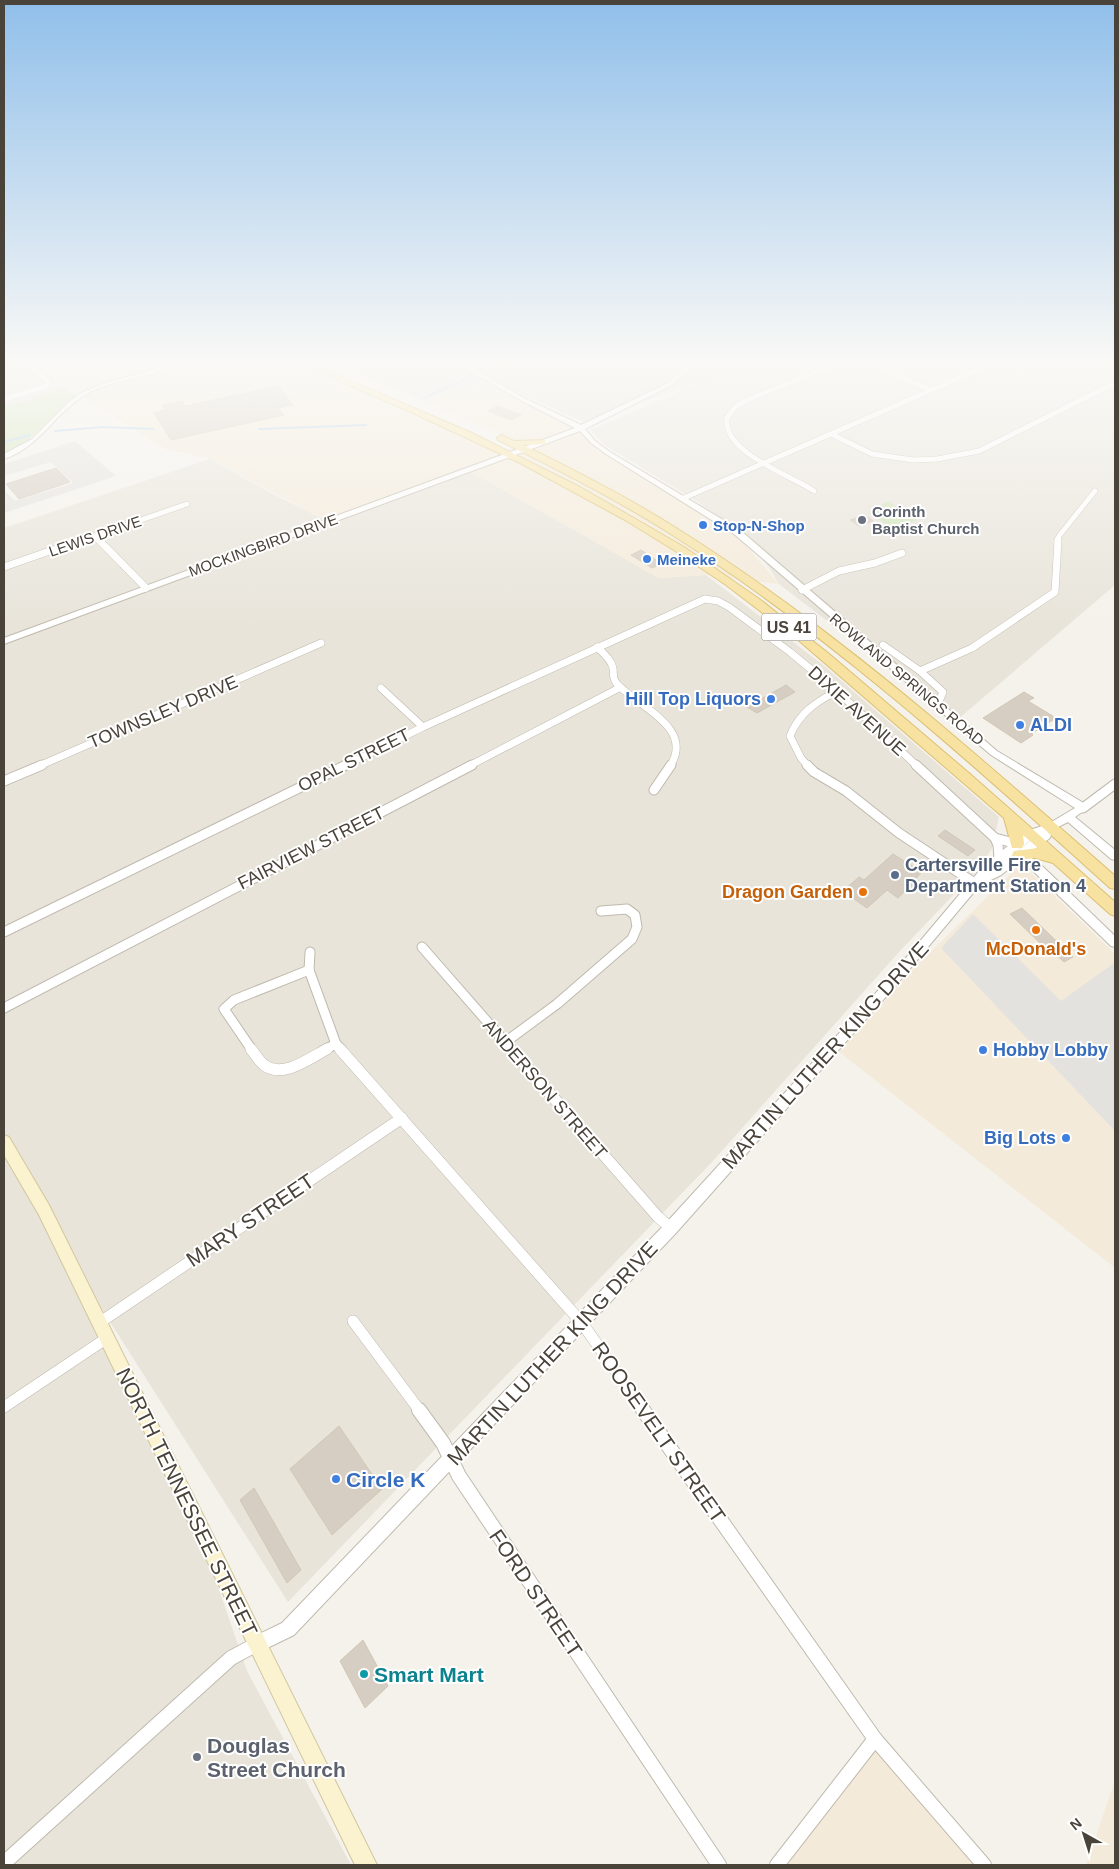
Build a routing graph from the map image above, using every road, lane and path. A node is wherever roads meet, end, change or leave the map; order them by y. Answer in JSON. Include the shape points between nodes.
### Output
{"nodes":[{"id":1,"x":493,"y":451,"type":"edge"},
{"id":2,"x":503,"y":451,"type":"edge"},
{"id":3,"x":515,"y":451,"type":"edge"},
{"id":4,"x":529,"y":451,"type":"edge"},
{"id":5,"x":540,"y":451,"type":"edge"},
{"id":6,"x":606,"y":451,"type":"edge"},
{"id":7,"x":745,"y":451,"type":"edge"},
{"id":8,"x":791,"y":451,"type":"edge"},
{"id":9,"x":866,"y":451,"type":"edge"},
{"id":10,"x":973,"y":451,"type":"edge"},
{"id":11,"x":509,"y":454,"type":"junction"},
{"id":12,"x":543,"y":459,"type":"junction"},
{"id":13,"x":492,"y":460,"type":"junction"},
{"id":14,"x":764,"y":463,"type":"junction"},
{"id":15,"x":1095,"y":491,"type":"dead end"},
{"id":16,"x":814,"y":492,"type":"dead end"},
{"id":17,"x":684,"y":498,"type":"junction"},
{"id":18,"x":187,"y":504,"type":"dead end"},
{"id":19,"x":671,"y":529,"type":"junction"},
{"id":20,"x":95,"y":536,"type":"junction"},
{"id":21,"x":902,"y":553,"type":"dead end"},
{"id":22,"x":4,"y":567,"type":"edge"},
{"id":23,"x":146,"y":588,"type":"junction"},
{"id":24,"x":802,"y":590,"type":"junction"},
{"id":25,"x":709,"y":599,"type":"joint"},
{"id":26,"x":4,"y":641,"type":"edge"},
{"id":27,"x":321,"y":643,"type":"dead end"},
{"id":28,"x":883,"y":645,"type":"dead end"},
{"id":29,"x":597,"y":647,"type":"junction"},
{"id":30,"x":920,"y":671,"type":"junction"},
{"id":31,"x":381,"y":688,"type":"dead end"},
{"id":32,"x":619,"y":688,"type":"junction"},
{"id":33,"x":837,"y":692,"type":"junction"},
{"id":34,"x":938,"y":704,"type":"junction"},
{"id":35,"x":423,"y":727,"type":"junction"},
{"id":36,"x":4,"y":781,"type":"edge"},
{"id":37,"x":1115,"y":784,"type":"edge"},
{"id":38,"x":654,"y":790,"type":"dead end"},
{"id":39,"x":1083,"y":808,"type":"junction"},
{"id":40,"x":1010,"y":815,"type":"junction"},
{"id":41,"x":1068,"y":817,"type":"junction"},
{"id":42,"x":1042,"y":834,"type":"junction"},
{"id":43,"x":995,"y":838,"type":"junction"},
{"id":44,"x":1018,"y":850,"type":"junction"},
{"id":45,"x":1115,"y":856,"type":"edge"},
{"id":46,"x":999,"y":858,"type":"junction"},
{"id":47,"x":1058,"y":858,"type":"junction"},
{"id":48,"x":976,"y":884,"type":"junction"},
{"id":49,"x":1115,"y":884,"type":"edge"},
{"id":50,"x":1115,"y":898,"type":"edge"},
{"id":51,"x":1115,"y":910,"type":"edge"},
{"id":52,"x":601,"y":911,"type":"dead end"},
{"id":53,"x":4,"y":932,"type":"edge"},
{"id":54,"x":1115,"y":943,"type":"edge"},
{"id":55,"x":422,"y":947,"type":"dead end"},
{"id":56,"x":310,"y":952,"type":"dead end"},
{"id":57,"x":309,"y":970,"type":"junction"},
{"id":58,"x":4,"y":1008,"type":"edge"},
{"id":59,"x":504,"y":1043,"type":"junction"},
{"id":60,"x":336,"y":1044,"type":"junction"},
{"id":61,"x":402,"y":1118,"type":"junction"},
{"id":62,"x":4,"y":1142,"type":"edge"},
{"id":63,"x":671,"y":1228,"type":"junction"},
{"id":64,"x":353,"y":1321,"type":"dead end"},
{"id":65,"x":582,"y":1323,"type":"junction"},
{"id":66,"x":103,"y":1330,"type":"junction"},
{"id":67,"x":4,"y":1407,"type":"edge"},
{"id":68,"x":451,"y":1460,"type":"junction"},
{"id":69,"x":257,"y":1644,"type":"junction"},
{"id":70,"x":876,"y":1739,"type":"junction"},
{"id":71,"x":4,"y":1863,"type":"edge"},
{"id":72,"x":366,"y":1865,"type":"edge"},
{"id":73,"x":719,"y":1865,"type":"edge"},
{"id":74,"x":777,"y":1865,"type":"edge"},
{"id":75,"x":984,"y":1865,"type":"edge"}],
"edges":[{"from":1,"to":13,"type":"main road"},
{"from":2,"to":11,"type":"main road","number":"US 41"},
{"from":3,"to":11,"type":"street","name":"MOCKINGBIRD DRIVE"},
{"from":4,"to":12,"type":"main road","number":"US 41"},
{"from":5,"to":12,"type":"main road"},
{"from":6,"to":17,"type":"street","name":"ROWLAND SPRINGS ROAD"},
{"from":7,"to":14,"type":"street"},
{"from":8,"to":14,"type":"street"},
{"from":9,"to":10,"type":"street","via":[[913,460]]},
{"from":11,"to":13,"type":"street","name":"MOCKINGBIRD DRIVE"},
{"from":11,"to":19,"type":"main road","via":[[535,461],[652,523]]},
{"from":11,"to":40,"type":"main road","number":"US 41","via":[[631,519],[752,599],[842,669]]},
{"from":12,"to":19,"type":"main road","number":"US 41"},
{"from":13,"to":23,"type":"street","name":"MOCKINGBIRD DRIVE"},
{"from":14,"to":16,"type":"street"},
{"from":14,"to":17,"type":"street"},
{"from":15,"to":30,"type":"street","via":[[1059,536],[1055,592],[972,648]]},
{"from":17,"to":24,"type":"street","name":"ROWLAND SPRINGS ROAD","via":[[737,532]]},
{"from":18,"to":20,"type":"street","name":"LEWIS DRIVE"},
{"from":19,"to":42,"type":"main road","number":"US 41","via":[[840,647],[989,770]]},
{"from":20,"to":22,"type":"street","name":"LEWIS DRIVE"},
{"from":20,"to":23,"type":"street"},
{"from":21,"to":24,"type":"street","via":[[839,571]]},
{"from":23,"to":26,"type":"street","name":"MOCKINGBIRD DRIVE"},
{"from":24,"to":34,"type":"street","name":"ROWLAND SPRINGS ROAD"},
{"from":25,"to":29,"type":"street","name":"OPAL STREET"},
{"from":25,"to":33,"type":"street","name":"DIXIE AVENUE","via":[[734,610]]},
{"from":27,"to":36,"type":"street","name":"TOWNSLEY DRIVE"},
{"from":28,"to":30,"type":"street"},
{"from":29,"to":32,"type":"street","via":[[609,658],[614,671],[612,677]]},
{"from":29,"to":35,"type":"street","name":"OPAL STREET"},
{"from":30,"to":34,"type":"street","via":[[943,692]]},
{"from":31,"to":35,"type":"street"},
{"from":32,"to":38,"type":"street","via":[[668,725],[678,745],[676,757]]},
{"from":32,"to":58,"type":"street","name":"FAIRVIEW STREET"},
{"from":33,"to":43,"type":"street","name":"DIXIE AVENUE"},
{"from":33,"to":48,"type":"street","via":[[806,711],[795,722],[790,736],[801,758],[814,772]]},
{"from":34,"to":39,"type":"street","name":"ROWLAND SPRINGS ROAD","via":[[1012,767]]},
{"from":35,"to":53,"type":"street","name":"OPAL STREET"},
{"from":37,"to":39,"type":"street","name":"MARTIN LUTHER KING DRIVE"},
{"from":39,"to":41,"type":"street","name":"MARTIN LUTHER KING DRIVE"},
{"from":40,"to":42,"type":"main road","number":"US 41"},
{"from":40,"to":44,"type":"main road"},
{"from":41,"to":42,"type":"street","name":"MARTIN LUTHER KING DRIVE"},
{"from":41,"to":45,"type":"street"},
{"from":42,"to":44,"type":"street","name":"MARTIN LUTHER KING DRIVE"},
{"from":42,"to":47,"type":"main road","number":"US 41"},
{"from":42,"to":49,"type":"main road","number":"US 41"},
{"from":42,"to":50,"type":"main road"},
{"from":43,"to":44,"type":"street","name":"DIXIE AVENUE"},
{"from":43,"to":46,"type":"street"},
{"from":44,"to":46,"type":"street","name":"MARTIN LUTHER KING DRIVE"},
{"from":44,"to":47,"type":"main road"},
{"from":44,"to":48,"type":"street","name":"MARTIN LUTHER KING DRIVE","via":[[997,872]]},
{"from":44,"to":54,"type":"street","name":"DIXIE AVENUE"},
{"from":46,"to":48,"type":"street","name":"MARTIN LUTHER KING DRIVE"},
{"from":47,"to":51,"type":"main road","number":"US 41"},
{"from":48,"to":63,"type":"street","name":"MARTIN LUTHER KING DRIVE"},
{"from":52,"to":59,"type":"street","via":[[627,909],[635,916],[637,927],[632,939],[557,1004]]},
{"from":55,"to":59,"type":"street","name":"ANDERSON STREET"},
{"from":56,"to":57,"type":"street","name":"ROOSEVELT STREET"},
{"from":57,"to":60,"type":"street","name":"ROOSEVELT STREET"},
{"from":57,"to":60,"type":"street","via":[[234,1000],[224,1008],[263,1064],[272,1070],[292,1068]]},
{"from":59,"to":63,"type":"street","name":"ANDERSON STREET"},
{"from":60,"to":61,"type":"street","name":"ROOSEVELT STREET"},
{"from":61,"to":65,"type":"street","name":"ROOSEVELT STREET"},
{"from":61,"to":66,"type":"street","name":"MARY STREET"},
{"from":62,"to":66,"type":"main road","name":"NORTH TENNESSEE STREET","via":[[29,1182]]},
{"from":63,"to":65,"type":"street","name":"MARTIN LUTHER KING DRIVE"},
{"from":64,"to":68,"type":"street","name":"FORD STREET","via":[[443,1443]]},
{"from":65,"to":68,"type":"street","name":"MARTIN LUTHER KING DRIVE"},
{"from":65,"to":70,"type":"street","name":"ROOSEVELT STREET"},
{"from":66,"to":67,"type":"street","name":"MARY STREET"},
{"from":66,"to":69,"type":"main road","name":"NORTH TENNESSEE STREET"},
{"from":68,"to":69,"type":"street","name":"MARTIN LUTHER KING DRIVE","via":[[288,1630]]},
{"from":68,"to":73,"type":"street","name":"FORD STREET"},
{"from":69,"to":71,"type":"street","name":"MARTIN LUTHER KING DRIVE","via":[[232,1658]]},
{"from":69,"to":72,"type":"main road","name":"NORTH TENNESSEE STREET"},
{"from":70,"to":74,"type":"street"},
{"from":70,"to":75,"type":"street","name":"ROOSEVELT STREET"}]}
